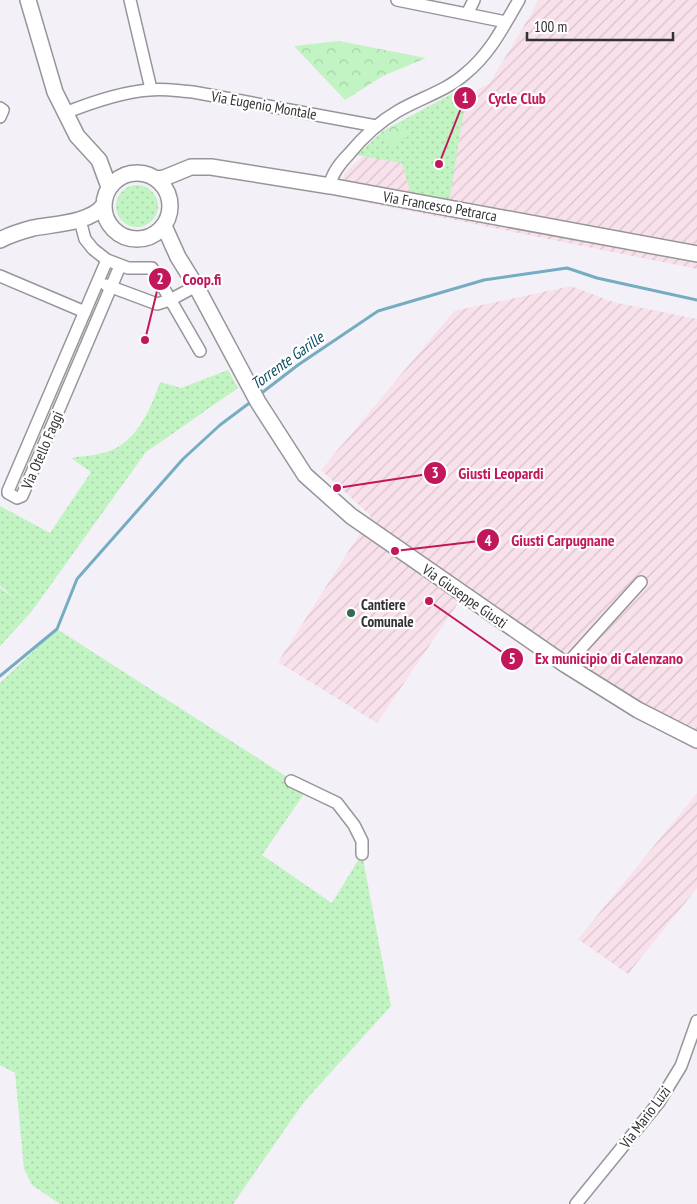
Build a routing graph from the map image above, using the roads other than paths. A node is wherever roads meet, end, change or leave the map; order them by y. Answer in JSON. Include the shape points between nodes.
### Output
{"nodes":[{"id":1,"x":130,"y":0,"type":"edge"},
{"id":2,"x":397,"y":0,"type":"edge"},
{"id":3,"x":474,"y":0,"type":"edge"},
{"id":4,"x":519,"y":0,"type":"edge"},
{"id":5,"x":32,"y":1,"type":"edge"},
{"id":6,"x":433,"y":3,"type":"edge"},
{"id":7,"x":467,"y":14,"type":"junction"},
{"id":8,"x":506,"y":22,"type":"junction"},
{"id":9,"x":151,"y":89,"type":"junction"},
{"id":10,"x":65,"y":113,"type":"junction"},
{"id":11,"x":376,"y":126,"type":"junction"},
{"id":12,"x":100,"y":162,"type":"junction"},
{"id":13,"x":183,"y":170,"type":"junction"},
{"id":14,"x":126,"y":174,"type":"junction"},
{"id":15,"x":157,"y":179,"type":"junction"},
{"id":16,"x":330,"y":186,"type":"junction"},
{"id":17,"x":109,"y":187,"type":"junction"},
{"id":18,"x":170,"y":199,"type":"junction"},
{"id":19,"x":103,"y":206,"type":"junction"},
{"id":20,"x":62,"y":224,"type":"junction"},
{"id":21,"x":81,"y":224,"type":"junction"},
{"id":22,"x":164,"y":226,"type":"junction"},
{"id":23,"x":112,"y":228,"type":"junction"},
{"id":24,"x":148,"y":238,"type":"junction"},
{"id":25,"x":0,"y":240,"type":"edge"},
{"id":26,"x":697,"y":254,"type":"edge"},
{"id":27,"x":178,"y":257,"type":"junction"},
{"id":28,"x":107,"y":260,"type":"junction"},
{"id":29,"x":120,"y":266,"type":"junction"},
{"id":30,"x":0,"y":276,"type":"edge"},
{"id":31,"x":98,"y":282,"type":"junction"},
{"id":32,"x":196,"y":286,"type":"junction"},
{"id":33,"x":111,"y":288,"type":"junction"},
{"id":34,"x":170,"y":300,"type":"junction"},
{"id":35,"x":84,"y":312,"type":"junction"},
{"id":36,"x":73,"y":341,"type":"junction"},
{"id":37,"x":85,"y":346,"type":"junction"},
{"id":38,"x":200,"y":352,"type":"dead end"},
{"id":39,"x":641,"y":582,"type":"dead end"},
{"id":40,"x":566,"y":665,"type":"junction"},
{"id":41,"x":697,"y":740,"type":"edge"},
{"id":42,"x":291,"y":781,"type":"dead end"},
{"id":43,"x":362,"y":854,"type":"dead end"},
{"id":44,"x":697,"y":1021,"type":"edge"},
{"id":45,"x":576,"y":1204,"type":"edge"}],
"edges":[{"from":1,"to":9,"type":"street"},
{"from":2,"to":6,"type":"street"},
{"from":3,"to":7,"type":"street"},
{"from":4,"to":8,"type":"street"},
{"from":5,"to":10,"type":"street","via":[[55,92]]},
{"from":6,"to":7,"type":"street"},
{"from":7,"to":8,"type":"street"},
{"from":8,"to":11,"type":"street","via":[[481,59],[453,84],[399,110]]},
{"from":9,"to":10,"type":"street","name":"Via Eugenio Montale","via":[[86,104]]},
{"from":9,"to":11,"type":"street","name":"Via Eugenio Montale","via":[[192,92]]},
{"from":10,"to":12,"type":"street","via":[[77,136]]},
{"from":11,"to":16,"type":"street","via":[[344,159],[330,180]]},
{"from":12,"to":14,"type":"street"},
{"from":12,"to":17,"type":"street"},
{"from":13,"to":15,"type":"street","name":"Via Francesco Petrarca"},
{"from":13,"to":16,"type":"street","name":"Via Francesco Petrarca","via":[[198,166]]},
{"from":13,"to":18,"type":"street","via":[[172,187]]},
{"from":14,"to":15,"type":"street","via":[[142,172]]},
{"from":14,"to":17,"type":"street"},
{"from":15,"to":18,"type":"street"},
{"from":16,"to":26,"type":"street","name":"Via Francesco Petrarca"},
{"from":17,"to":19,"type":"street"},
{"from":18,"to":22,"type":"street"},
{"from":19,"to":20,"type":"street","via":[[88,217]]},
{"from":19,"to":23,"type":"street"},
{"from":20,"to":21,"type":"street","name":"Via Giuseppe Giusti"},
{"from":20,"to":25,"type":"street","via":[[18,232]]},
{"from":21,"to":23,"type":"street","name":"Via Giuseppe Giusti"},
{"from":21,"to":28,"type":"street","via":[[85,239]]},
{"from":22,"to":24,"type":"street"},
{"from":22,"to":27,"type":"street","name":"Via Giuseppe Giusti"},
{"from":23,"to":24,"type":"street","name":"Via Giuseppe Giusti","via":[[122,236]]},
{"from":24,"to":27,"type":"street","name":"Via Giuseppe Giusti"},
{"from":27,"to":32,"type":"street","name":"Via Giuseppe Giusti"},
{"from":28,"to":29,"type":"street"},
{"from":28,"to":31,"type":"street","name":"Via Otello Faggi"},
{"from":29,"to":33,"type":"street","name":"Via Otello Faggi"},
{"from":29,"to":34,"type":"street","via":[[152,268]]},
{"from":30,"to":35,"type":"street"},
{"from":31,"to":33,"type":"street"},
{"from":31,"to":35,"type":"street","name":"Via Otello Faggi"},
{"from":32,"to":34,"type":"street"},
{"from":32,"to":40,"type":"street","name":"Via Giuseppe Giusti","via":[[258,402],[305,475],[351,516]]},
{"from":33,"to":34,"type":"street","via":[[157,304]]},
{"from":33,"to":37,"type":"street","name":"Via Otello Faggi"},
{"from":34,"to":38,"type":"street"},
{"from":35,"to":36,"type":"street","name":"Via Otello Faggi"},
{"from":36,"to":37,"type":"street"},
{"from":36,"to":37,"type":"street","name":"Via Otello Faggi","via":[[8,491],[17,498],[22,496]]},
{"from":39,"to":40,"type":"street"},
{"from":40,"to":41,"type":"street","name":"Via Giuseppe Giusti","via":[[638,710]]},
{"from":42,"to":43,"type":"street","via":[[337,803],[362,841]]},
{"from":44,"to":45,"type":"street","name":"Via Mario Luzi","via":[[681,1066],[659,1102]]}]}
